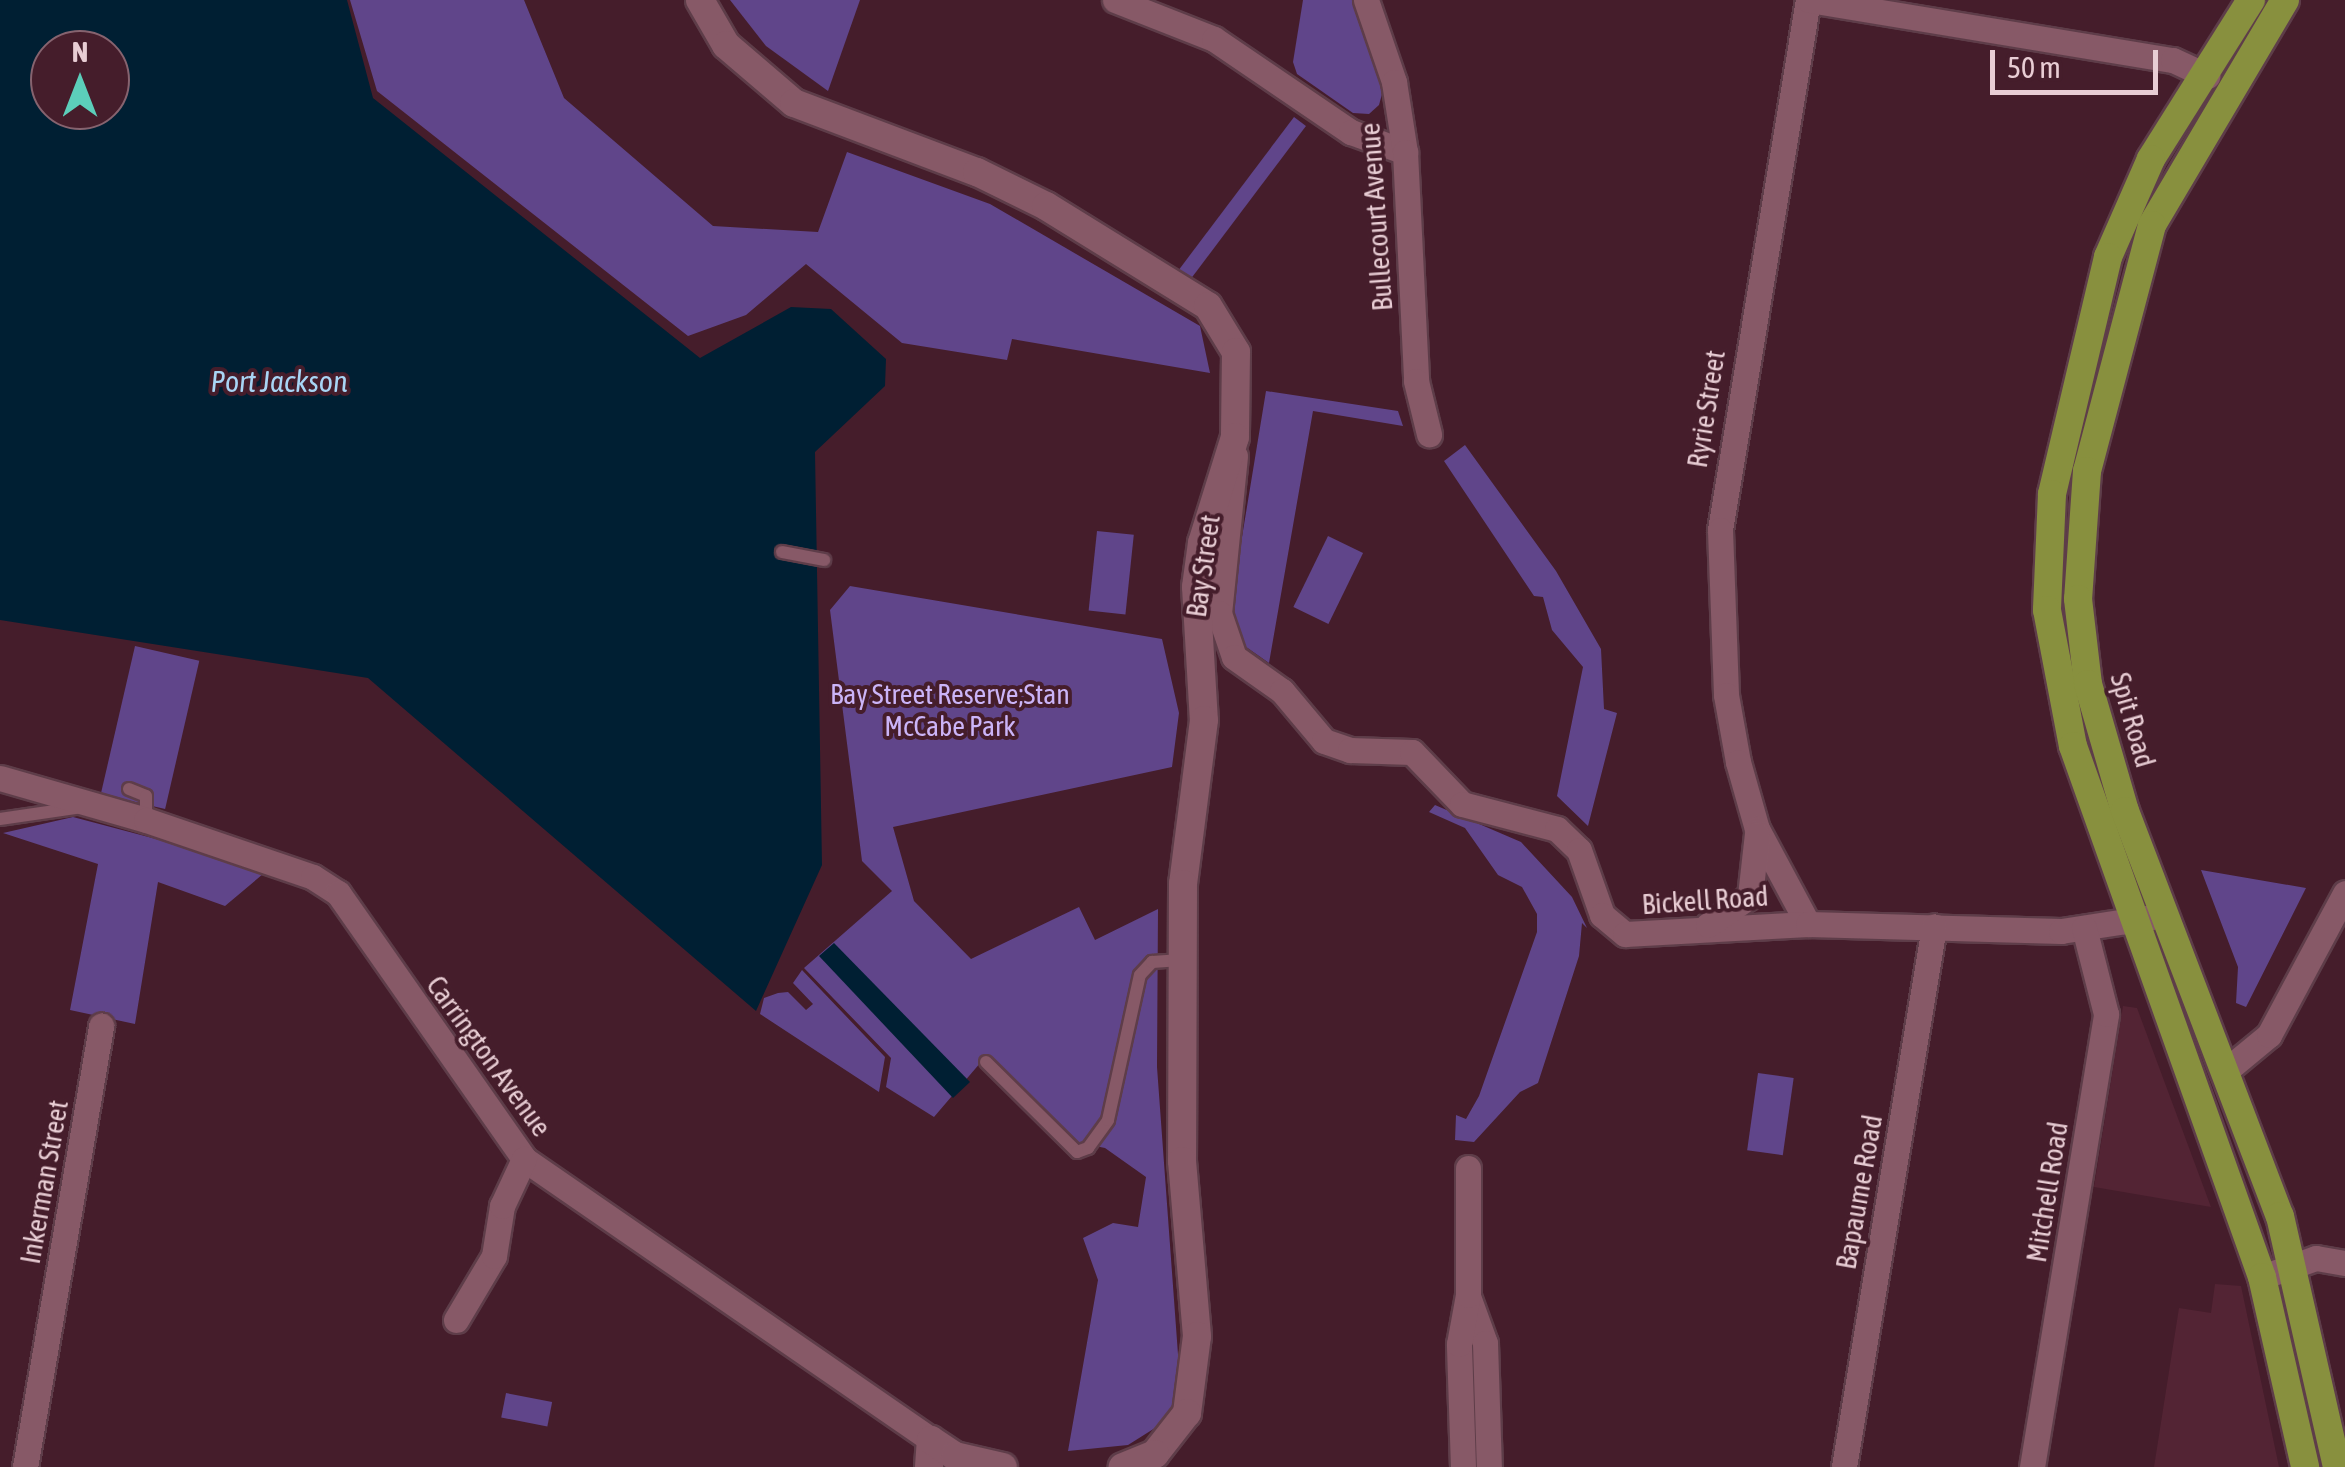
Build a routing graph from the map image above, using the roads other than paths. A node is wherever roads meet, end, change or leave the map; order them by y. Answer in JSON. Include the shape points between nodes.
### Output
{"nodes":[{"id":1,"x":700,"y":0,"type":"edge"},
{"id":2,"x":1114,"y":0,"type":"edge"},
{"id":3,"x":1366,"y":0,"type":"edge"},
{"id":4,"x":1808,"y":0,"type":"edge"},
{"id":5,"x":2251,"y":0,"type":"edge"},
{"id":6,"x":2285,"y":0,"type":"edge"},
{"id":7,"x":2208,"y":76,"type":"junction"},
{"id":8,"x":1405,"y":152,"type":"junction"},
{"id":9,"x":1429,"y":434,"type":"dead end"},
{"id":10,"x":1235,"y":437,"type":"junction"},
{"id":11,"x":782,"y":552,"type":"dead end"},
{"id":12,"x":824,"y":560,"type":"dead end"},
{"id":13,"x":0,"y":778,"type":"edge"},
{"id":14,"x":129,"y":789,"type":"dead end"},
{"id":15,"x":96,"y":805,"type":"junction"},
{"id":16,"x":0,"y":819,"type":"edge"},
{"id":17,"x":146,"y":820,"type":"junction"},
{"id":18,"x":1757,"y":829,"type":"junction"},
{"id":19,"x":2343,"y":903,"type":"edge"},
{"id":20,"x":2166,"y":913,"type":"junction"},
{"id":21,"x":2136,"y":922,"type":"junction"},
{"id":22,"x":1808,"y":924,"type":"junction"},
{"id":23,"x":1934,"y":926,"type":"junction"},
{"id":24,"x":1704,"y":928,"type":"junction"},
{"id":25,"x":2084,"y":928,"type":"junction"},
{"id":26,"x":1181,"y":960,"type":"junction"},
{"id":27,"x":101,"y":1026,"type":"dead end"},
{"id":28,"x":986,"y":1062,"type":"dead end"},
{"id":29,"x":2229,"y":1068,"type":"junction"},
{"id":30,"x":524,"y":1159,"type":"junction"},
{"id":31,"x":1468,"y":1168,"type":"dead end"},
{"id":32,"x":2345,"y":1263,"type":"edge"},
{"id":33,"x":2293,"y":1265,"type":"junction"},
{"id":34,"x":2262,"y":1276,"type":"junction"},
{"id":35,"x":1468,"y":1295,"type":"junction"},
{"id":36,"x":456,"y":1320,"type":"dead end"},
{"id":37,"x":930,"y":1453,"type":"edge"},
{"id":38,"x":25,"y":1467,"type":"edge"},
{"id":39,"x":1003,"y":1467,"type":"edge"},
{"id":40,"x":1122,"y":1467,"type":"edge"},
{"id":41,"x":1463,"y":1467,"type":"edge"},
{"id":42,"x":1489,"y":1467,"type":"edge"},
{"id":43,"x":1844,"y":1467,"type":"edge"},
{"id":44,"x":2032,"y":1467,"type":"edge"},
{"id":45,"x":2305,"y":1467,"type":"edge"},
{"id":46,"x":2337,"y":1467,"type":"edge"}],
"edges":[{"from":1,"to":10,"type":"street","name":"Bay Street","via":[[726,45],[794,103],[977,172],[1208,306],[1228,332],[1241,368]]},
{"from":2,"to":8,"type":"street","via":[[1214,38],[1351,132]]},
{"from":3,"to":8,"type":"street","name":"Bullecourt Avenue","via":[[1394,82]]},
{"from":4,"to":7,"type":"street","via":[[2173,60]]},
{"from":4,"to":18,"type":"street","name":"Ryrie Street","via":[[1720,530],[1726,696]]},
{"from":5,"to":7,"type":"highway"},
{"from":6,"to":20,"type":"highway","name":"Spit Road","via":[[2152,225],[2087,470],[2078,598],[2088,684],[2125,811]]},
{"from":7,"to":21,"type":"highway","via":[[2150,160],[2108,257],[2052,494],[2046,557],[2052,656],[2065,720]]},
{"from":8,"to":9,"type":"street","name":"Bullecourt Avenue","via":[[1416,382]]},
{"from":10,"to":24,"type":"street","name":"Bickell Road","via":[[1219,613],[1234,657],[1282,692],[1324,741],[1350,750],[1412,752],[1462,804],[1556,829],[1579,850],[1610,926],[1641,937]]},
{"from":10,"to":26,"type":"street","name":"Bay Street","via":[[1202,543],[1196,587],[1204,720],[1183,884]]},
{"from":11,"to":12,"type":"lane"},
{"from":13,"to":15,"type":"street","name":"Carrington Avenue"},
{"from":14,"to":17,"type":"lane","via":[[146,796]]},
{"from":15,"to":16,"type":"lane","name":"Carrington Avenue"},
{"from":15,"to":17,"type":"street","name":"Carrington Avenue"},
{"from":17,"to":30,"type":"street","name":"Carrington Avenue","via":[[314,878],[338,893]]},
{"from":18,"to":22,"type":"street","name":"Ryrie Street"},
{"from":18,"to":24,"type":"street","name":"Ryrie Street","via":[[1750,896]]},
{"from":19,"to":29,"type":"street","via":[[2270,1036]]},
{"from":20,"to":21,"type":"street","name":"Bickell Road"},
{"from":20,"to":29,"type":"highway","name":"Spit Road"},
{"from":21,"to":25,"type":"street","name":"Bickell Road"},
{"from":21,"to":34,"type":"highway"},
{"from":22,"to":23,"type":"street","name":"Bickell Road"},
{"from":22,"to":24,"type":"street","name":"Bickell Road"},
{"from":23,"to":25,"type":"street","name":"Bickell Road"},
{"from":23,"to":43,"type":"street","name":"Bapaume Road"},
{"from":25,"to":44,"type":"street","name":"Mitchell Road","via":[[2106,1014]]},
{"from":26,"to":28,"type":"lane","via":[[1152,962],[1140,975],[1108,1120],[1088,1148],[1077,1152]]},
{"from":26,"to":40,"type":"street","name":"Bay Street","via":[[1182,1161],[1198,1336],[1187,1413],[1155,1454]]},
{"from":27,"to":38,"type":"street","name":"Inkerman Street"},
{"from":29,"to":33,"type":"highway","name":"Spit Road"},
{"from":30,"to":36,"type":"street","via":[[502,1206],[494,1256]]},
{"from":30,"to":37,"type":"street","name":"Carrington Avenue"},
{"from":31,"to":35,"type":"street"},
{"from":32,"to":33,"type":"street","via":[[2316,1258]]},
{"from":33,"to":34,"type":"street"},
{"from":33,"to":46,"type":"highway","name":"Spit Road"},
{"from":34,"to":45,"type":"highway"},
{"from":35,"to":41,"type":"street","via":[[1459,1344]]},
{"from":35,"to":42,"type":"street","via":[[1485,1343]]},
{"from":37,"to":39,"type":"street"}]}
